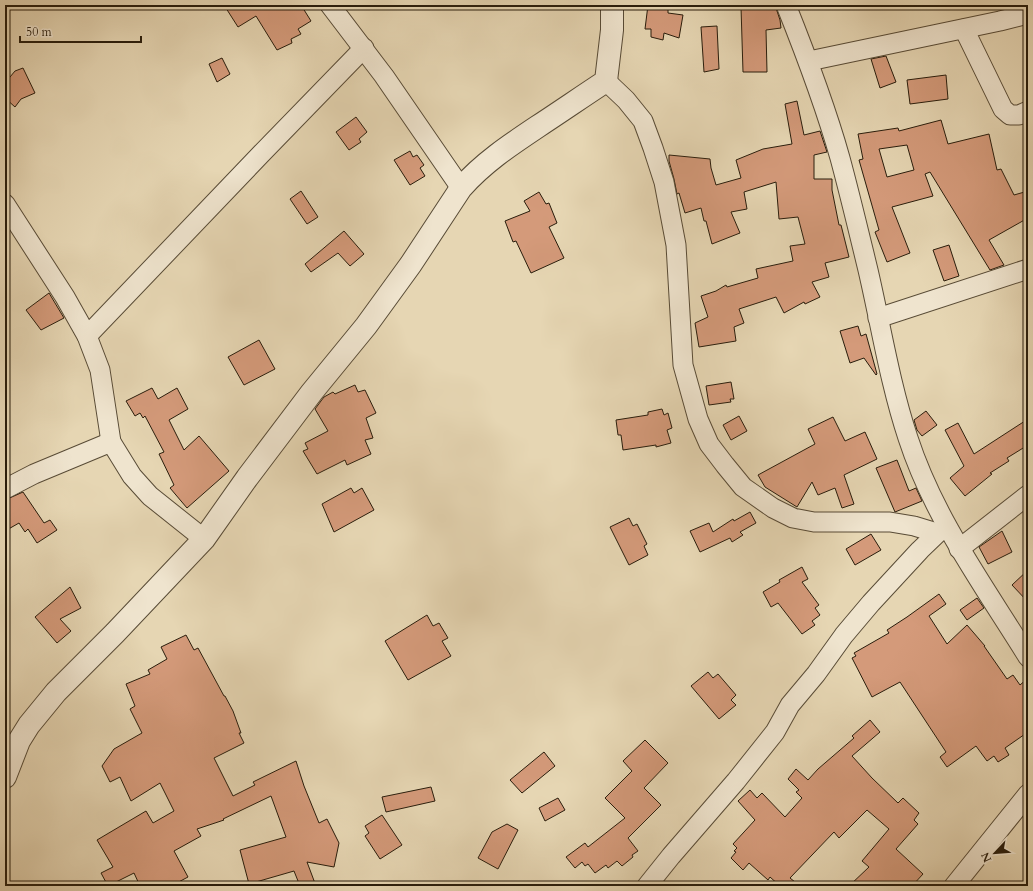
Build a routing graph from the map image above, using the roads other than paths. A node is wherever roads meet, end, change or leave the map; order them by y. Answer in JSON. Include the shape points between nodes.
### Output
{"nodes":[{"id":1,"x":330,"y":5,"type":"edge"},
{"id":2,"x":612,"y":5,"type":"edge"},
{"id":3,"x":786,"y":5,"type":"edge"},
{"id":4,"x":1028,"y":14,"type":"edge"},
{"id":5,"x":964,"y":29,"type":"junction"},
{"id":6,"x":364,"y":48,"type":"junction"},
{"id":7,"x":809,"y":61,"type":"junction"},
{"id":8,"x":606,"y":81,"type":"junction"},
{"id":9,"x":1028,"y":111,"type":"edge"},
{"id":10,"x":461,"y":188,"type":"junction"},
{"id":11,"x":5,"y":204,"type":"edge"},
{"id":12,"x":1028,"y":269,"type":"edge"},
{"id":13,"x":878,"y":318,"type":"junction"},
{"id":14,"x":87,"y":336,"type":"junction"},
{"id":15,"x":112,"y":442,"type":"junction"},
{"id":16,"x":5,"y":488,"type":"edge"},
{"id":17,"x":1028,"y":495,"type":"edge"},
{"id":18,"x":942,"y":529,"type":"junction"},
{"id":19,"x":204,"y":539,"type":"junction"},
{"id":20,"x":959,"y":549,"type":"junction"},
{"id":21,"x":1028,"y":657,"type":"edge"},
{"id":22,"x":5,"y":777,"type":"edge"},
{"id":23,"x":1028,"y":794,"type":"edge"},
{"id":24,"x":647,"y":886,"type":"edge"},
{"id":25,"x":954,"y":886,"type":"edge"}],
"edges":[{"from":1,"to":6,"type":"street"},
{"from":2,"to":8,"type":"street"},
{"from":3,"to":7,"type":"street"},
{"from":4,"to":5,"type":"street"},
{"from":5,"to":7,"type":"street"},
{"from":5,"to":9,"type":"street","via":[[1003,109],[1010,115]]},
{"from":6,"to":10,"type":"street"},
{"from":6,"to":14,"type":"street"},
{"from":7,"to":13,"type":"street","via":[[840,158]]},
{"from":8,"to":10,"type":"street","via":[[511,144],[483,165]]},
{"from":8,"to":18,"type":"street","via":[[643,121],[664,182],[676,245],[683,365],[698,419],[713,450],[743,486],[773,508],[793,518],[814,522],[890,522]]},
{"from":10,"to":19,"type":"street","via":[[375,314],[312,392]]},
{"from":11,"to":14,"type":"street","via":[[66,297]]},
{"from":12,"to":13,"type":"street"},
{"from":13,"to":18,"type":"street","via":[[908,438]]},
{"from":14,"to":15,"type":"street","via":[[100,370]]},
{"from":15,"to":16,"type":"street"},
{"from":15,"to":19,"type":"street","via":[[132,476],[150,496]]},
{"from":17,"to":20,"type":"street"},
{"from":18,"to":20,"type":"street"},
{"from":18,"to":24,"type":"street","via":[[914,556],[844,635],[790,705],[775,732],[736,782]]},
{"from":19,"to":22,"type":"street","via":[[44,706],[19,741]]},
{"from":20,"to":21,"type":"street"},
{"from":23,"to":25,"type":"street"}]}
